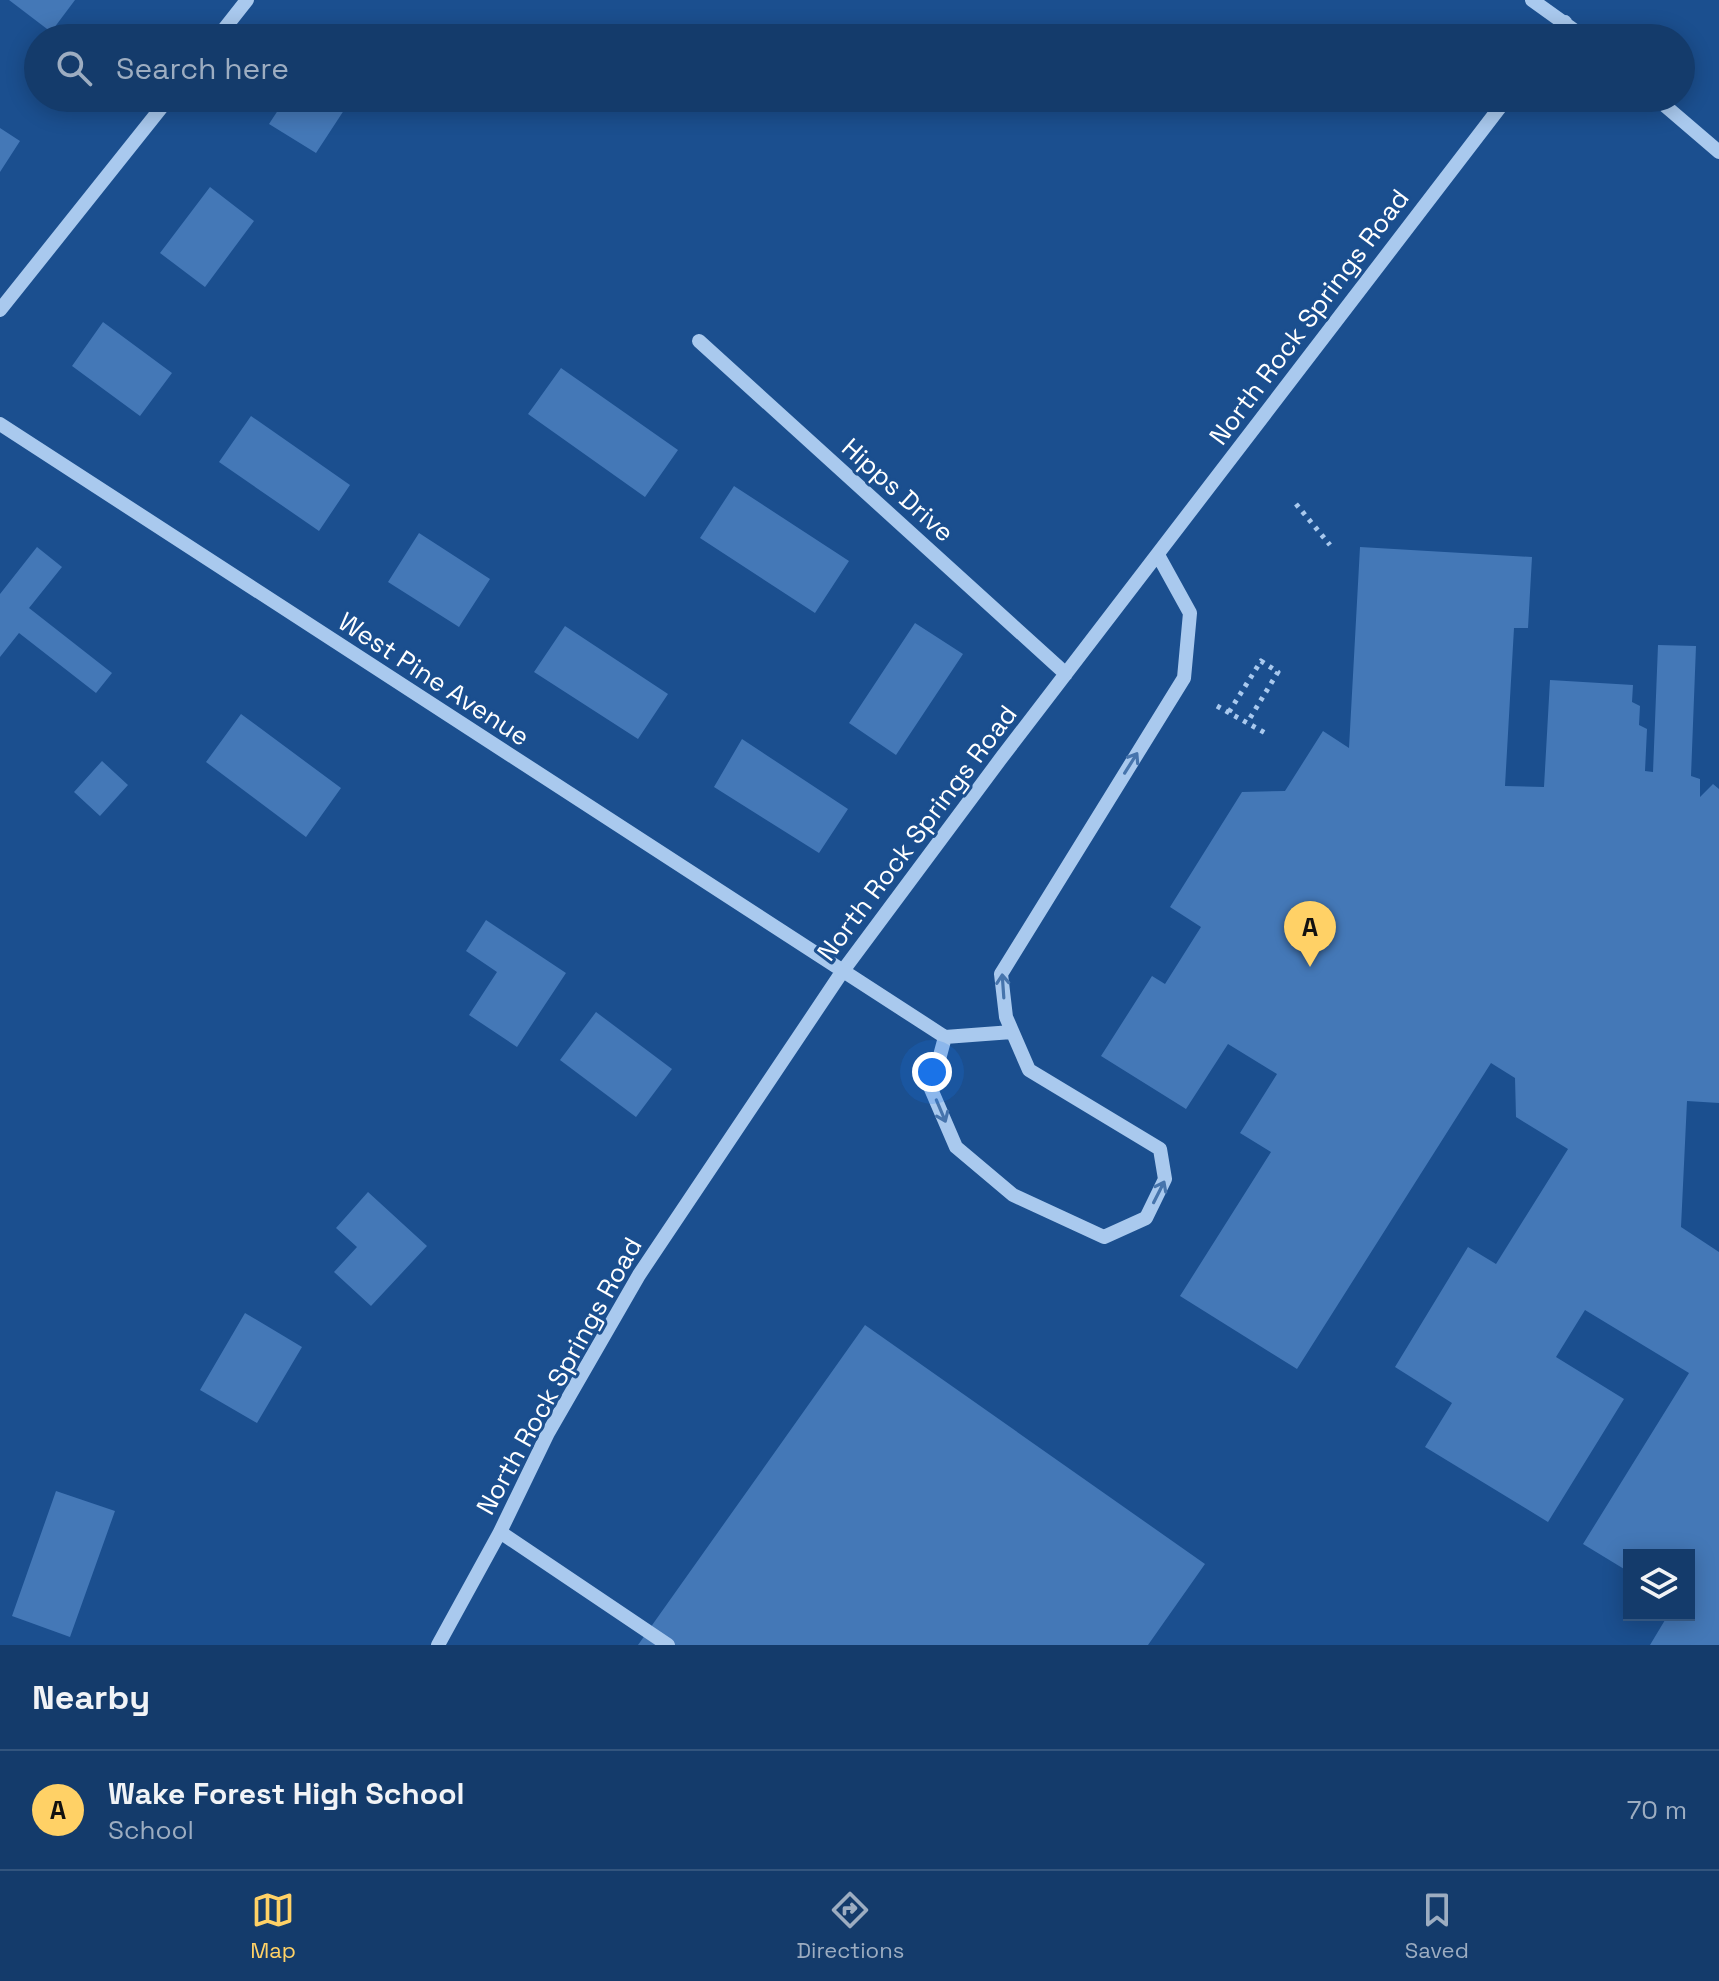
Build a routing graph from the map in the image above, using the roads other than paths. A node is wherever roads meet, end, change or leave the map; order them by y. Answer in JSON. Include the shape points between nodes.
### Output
{"nodes":[{"id":1,"x":247,"y":0,"type":"edge"},
{"id":2,"x":1532,"y":0,"type":"edge"},
{"id":3,"x":1565,"y":22,"type":"joint"},
{"id":4,"x":228,"y":24,"type":"edge"},
{"id":5,"x":1568,"y":24,"type":"edge"},
{"id":6,"x":158,"y":112,"type":"edge"},
{"id":7,"x":1496,"y":112,"type":"edge"},
{"id":8,"x":1672,"y":112,"type":"edge"},
{"id":9,"x":1719,"y":152,"type":"edge"},
{"id":10,"x":0,"y":310,"type":"edge"},
{"id":11,"x":699,"y":341,"type":"dead end"},
{"id":12,"x":0,"y":424,"type":"edge"},
{"id":13,"x":1158,"y":555,"type":"junction"},
{"id":14,"x":1066,"y":674,"type":"junction"},
{"id":15,"x":842,"y":972,"type":"junction"},
{"id":16,"x":1012,"y":1032,"type":"junction"},
{"id":17,"x":945,"y":1037,"type":"junction"},
{"id":18,"x":500,"y":1532,"type":"junction"},
{"id":19,"x":438,"y":1645,"type":"edge"},
{"id":20,"x":668,"y":1645,"type":"edge"}],
"edges":[{"from":1,"to":4,"type":"street"},
{"from":2,"to":3,"type":"street"},
{"from":3,"to":5,"type":"street"},
{"from":6,"to":10,"type":"street"},
{"from":7,"to":13,"type":"street","name":"North Rock Springs Road"},
{"from":8,"to":9,"type":"street"},
{"from":11,"to":14,"type":"street","name":"Hipps Drive"},
{"from":12,"to":15,"type":"street","name":"West Pine Avenue"},
{"from":13,"to":14,"type":"street","name":"North Rock Springs Road"},
{"from":16,"to":13,"type":"street","one_way":true,"via":[[1001,974],[1184,678],[1190,613]]},
{"from":14,"to":15,"type":"street","name":"North Rock Springs Road"},
{"from":15,"to":17,"type":"street","name":"West Pine Avenue"},
{"from":15,"to":18,"type":"street","name":"North Rock Springs Road","via":[[639,1275],[548,1433]]},
{"from":16,"to":17,"type":"street"},
{"from":17,"to":16,"type":"street","one_way":true,"via":[[931,1089],[956,1147],[1013,1195],[1104,1237],[1146,1218],[1165,1179],[1160,1149],[1029,1070]]},
{"from":18,"to":19,"type":"street","name":"North Rock Springs Road"},
{"from":18,"to":20,"type":"street"}]}
